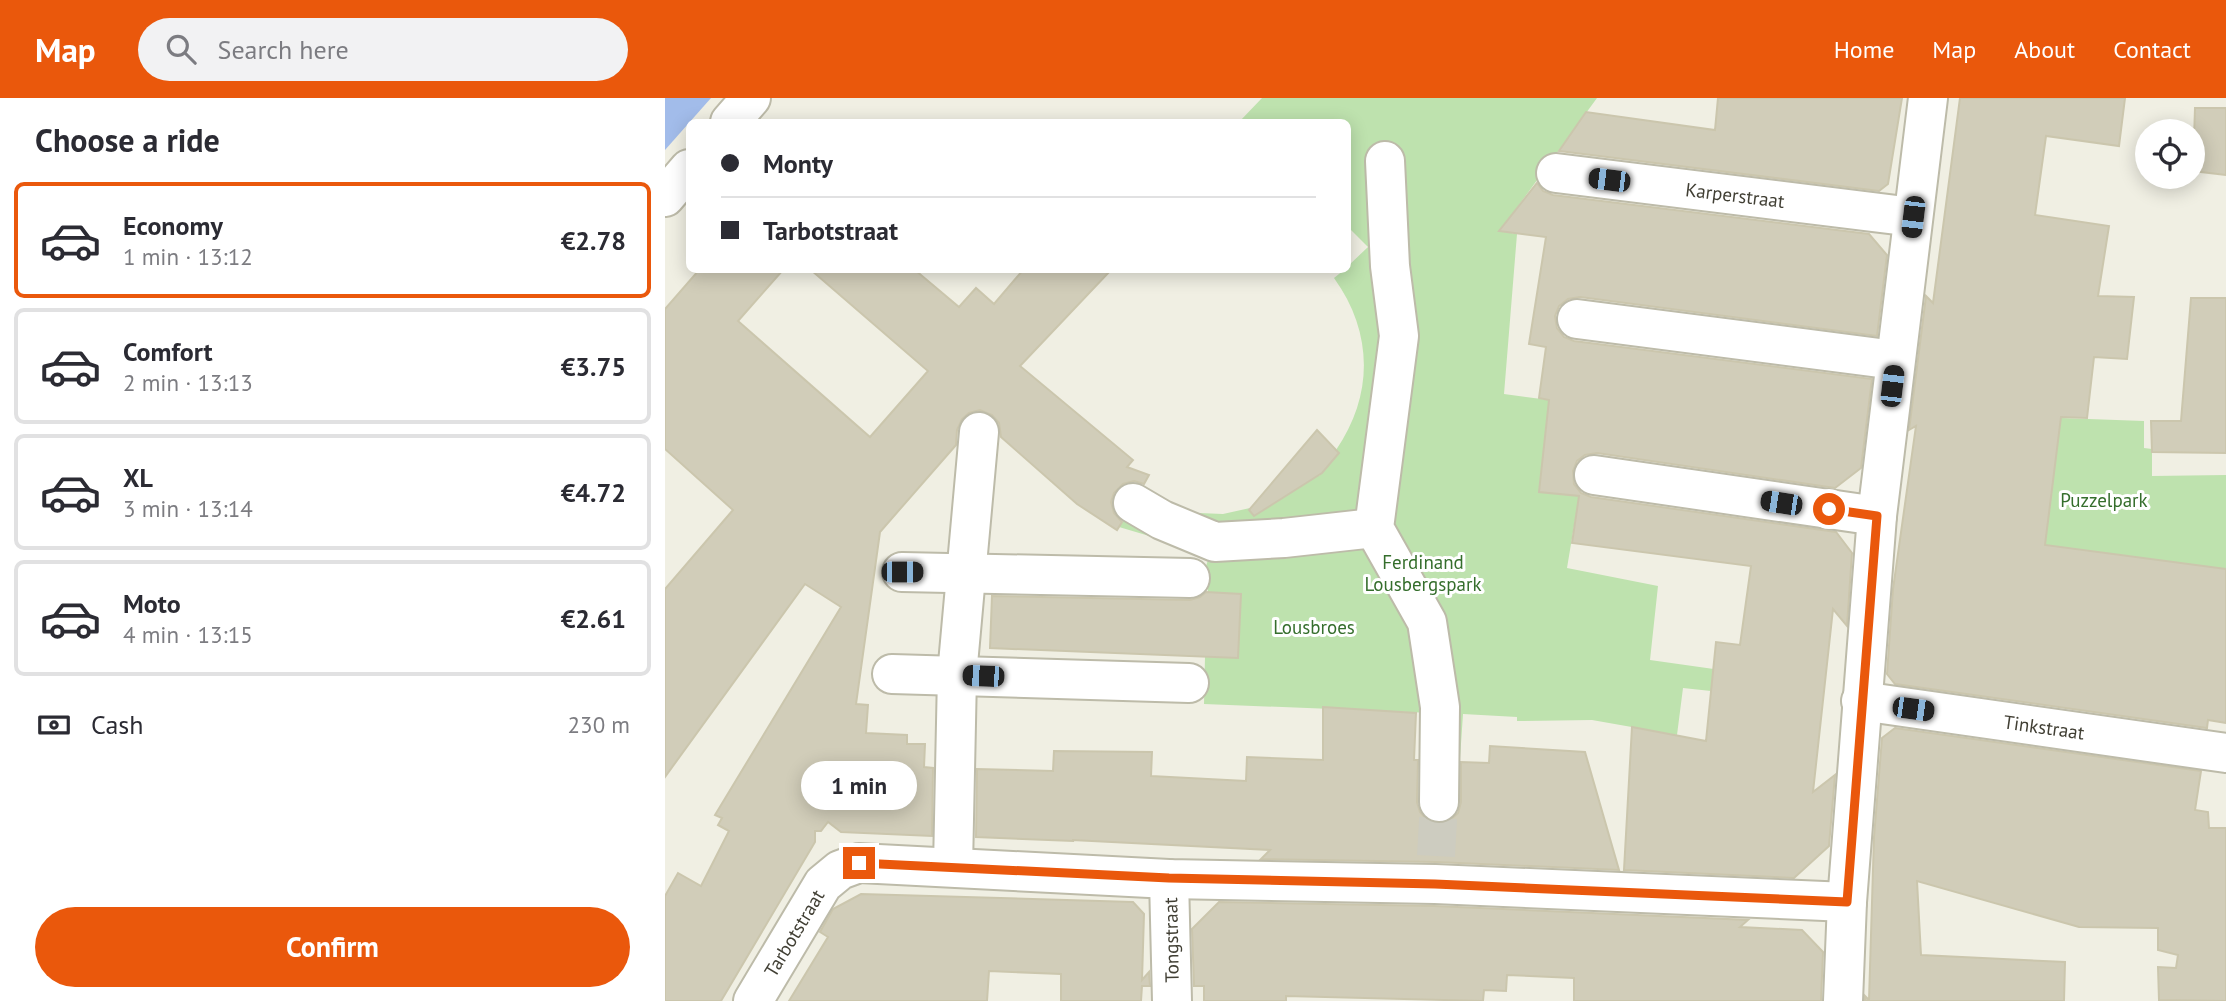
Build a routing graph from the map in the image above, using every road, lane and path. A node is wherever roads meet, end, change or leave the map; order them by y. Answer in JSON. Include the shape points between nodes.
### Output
{"nodes":[{"id":1,"x":751,"y":98,"type":"edge"},
{"id":2,"x":1928,"y":98,"type":"edge"},
{"id":3,"x":733,"y":119,"type":"edge"},
{"id":4,"x":1385,"y":161,"type":"dead end"},
{"id":5,"x":686,"y":172,"type":"edge"},
{"id":6,"x":1556,"y":173,"type":"dead end"},
{"id":7,"x":665,"y":197,"type":"edge"},
{"id":8,"x":1913,"y":217,"type":"junction"},
{"id":9,"x":1577,"y":319,"type":"dead end"},
{"id":10,"x":1895,"y":360,"type":"junction"},
{"id":11,"x":979,"y":432,"type":"dead end"},
{"id":12,"x":1594,"y":475,"type":"dead end"},
{"id":13,"x":1133,"y":503,"type":"dead end"},
{"id":14,"x":1877,"y":516,"type":"junction"},
{"id":15,"x":1374,"y":528,"type":"junction"},
{"id":16,"x":902,"y":572,"type":"dead end"},
{"id":17,"x":966,"y":573,"type":"junction"},
{"id":18,"x":1190,"y":578,"type":"dead end"},
{"id":19,"x":892,"y":674,"type":"dead end"},
{"id":20,"x":957,"y":675,"type":"junction"},
{"id":21,"x":1189,"y":683,"type":"dead end"},
{"id":22,"x":1861,"y":701,"type":"junction"},
{"id":23,"x":2226,"y":753,"type":"edge"},
{"id":24,"x":1439,"y":802,"type":"tunnel mouth"},
{"id":25,"x":953,"y":867,"type":"junction"},
{"id":26,"x":1169,"y":878,"type":"junction"},
{"id":27,"x":1847,"y":902,"type":"junction"},
{"id":28,"x":753,"y":1001,"type":"edge"},
{"id":29,"x":1172,"y":1001,"type":"edge"},
{"id":30,"x":1843,"y":1001,"type":"edge"}],
"edges":[{"from":1,"to":3,"type":"street"},
{"from":2,"to":8,"type":"street"},
{"from":4,"to":15,"type":"street","via":[[1399,336]]},
{"from":5,"to":7,"type":"street"},
{"from":6,"to":8,"type":"street","name":"Karperstraat"},
{"from":8,"to":10,"type":"street"},
{"from":9,"to":10,"type":"street"},
{"from":10,"to":14,"type":"street"},
{"from":11,"to":17,"type":"street"},
{"from":12,"to":14,"type":"street"},
{"from":13,"to":15,"type":"street","via":[[1215,542]]},
{"from":14,"to":22,"type":"street"},
{"from":15,"to":24,"type":"street","via":[[1427,622],[1440,707]]},
{"from":16,"to":17,"type":"street"},
{"from":17,"to":18,"type":"street"},
{"from":17,"to":20,"type":"street"},
{"from":19,"to":20,"type":"street"},
{"from":20,"to":21,"type":"street"},
{"from":20,"to":25,"type":"street"},
{"from":22,"to":23,"type":"street","name":"Tinkstraat"},
{"from":22,"to":27,"type":"street"},
{"from":25,"to":26,"type":"street","name":"Tarbotstraat"},
{"from":25,"to":28,"type":"street","name":"Tarbotstraat","via":[[859,863],[840,870],[823,884]]},
{"from":26,"to":27,"type":"street","name":"Tarbotstraat","via":[[1436,870]]},
{"from":26,"to":29,"type":"street","name":"Tongstraat"},
{"from":27,"to":30,"type":"street"}]}
